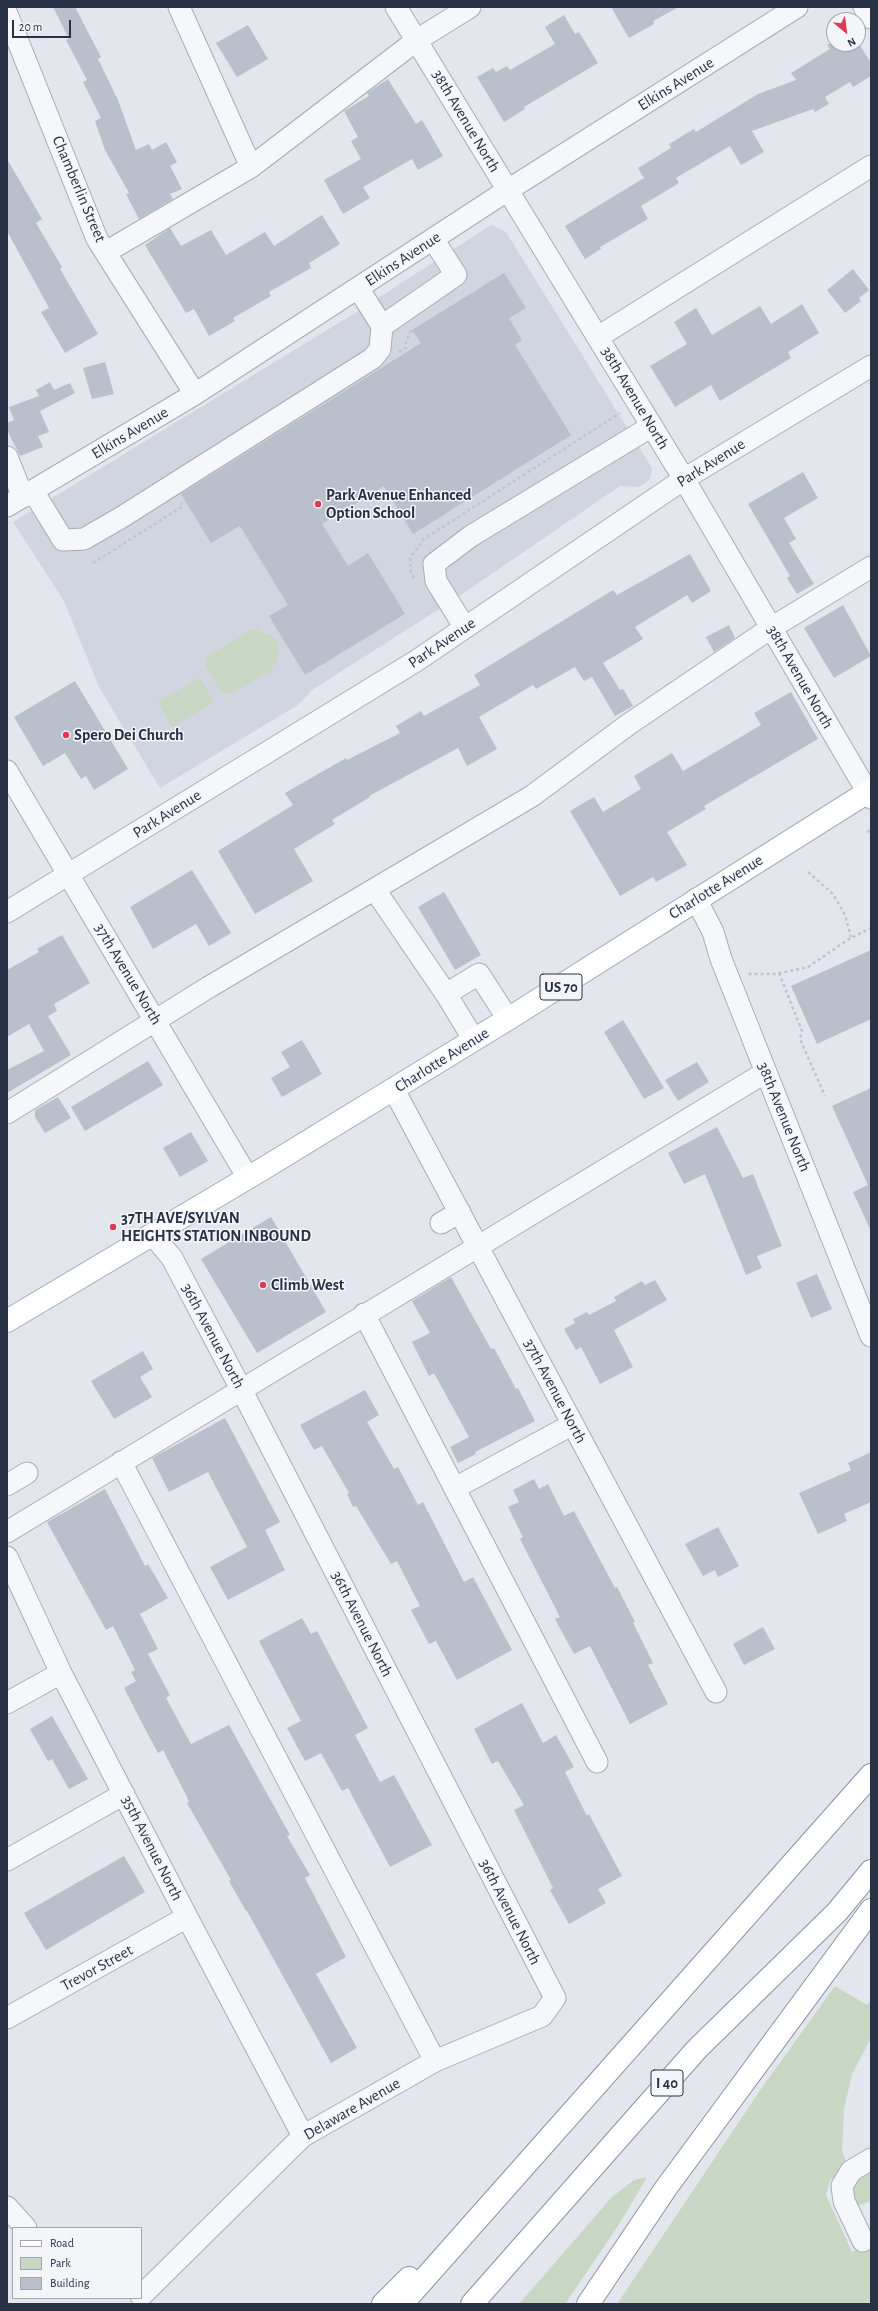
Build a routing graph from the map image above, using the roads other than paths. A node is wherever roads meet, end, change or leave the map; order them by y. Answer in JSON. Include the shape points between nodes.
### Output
{"nodes":[{"id":1,"x":179,"y":7,"type":"edge"},
{"id":2,"x":396,"y":7,"type":"edge"},
{"id":3,"x":470,"y":7,"type":"edge"},
{"id":4,"x":797,"y":7,"type":"edge"},
{"id":5,"x":864,"y":7,"type":"edge"},
{"id":6,"x":7,"y":14,"type":"edge"},
{"id":7,"x":871,"y":18,"type":"edge"},
{"id":8,"x":417,"y":40,"type":"junction"},
{"id":9,"x":871,"y":166,"type":"edge"},
{"id":10,"x":251,"y":167,"type":"junction"},
{"id":11,"x":508,"y":190,"type":"junction"},
{"id":12,"x":433,"y":239,"type":"junction"},
{"id":13,"x":106,"y":252,"type":"junction"},
{"id":14,"x":358,"y":288,"type":"junction"},
{"id":15,"x":382,"y":326,"type":"junction"},
{"id":16,"x":598,"y":337,"type":"junction"},
{"id":17,"x":871,"y":366,"type":"edge"},
{"id":18,"x":195,"y":394,"type":"junction"},
{"id":19,"x":652,"y":426,"type":"junction"},
{"id":20,"x":7,"y":457,"type":"edge"},
{"id":21,"x":684,"y":479,"type":"junction"},
{"id":22,"x":21,"y":498,"type":"edge"},
{"id":23,"x":871,"y":567,"type":"edge"},
{"id":24,"x":465,"y":628,"type":"junction"},
{"id":25,"x":771,"y":628,"type":"junction"},
{"id":26,"x":7,"y":771,"type":"edge"},
{"id":27,"x":870,"y":794,"type":"edge"},
{"id":28,"x":69,"y":875,"type":"junction"},
{"id":29,"x":375,"y":890,"type":"junction"},
{"id":30,"x":696,"y":899,"type":"junction"},
{"id":31,"x":7,"y":912,"type":"edge"},
{"id":32,"x":446,"y":994,"type":"junction"},
{"id":33,"x":508,"y":1019,"type":"junction"},
{"id":34,"x":155,"y":1021,"type":"junction"},
{"id":35,"x":474,"y":1040,"type":"junction"},
{"id":36,"x":766,"y":1072,"type":"junction"},
{"id":37,"x":394,"y":1090,"type":"junction"},
{"id":38,"x":7,"y":1113,"type":"edge"},
{"id":39,"x":248,"y":1178,"type":"junction"},
{"id":40,"x":460,"y":1212,"type":"junction"},
{"id":41,"x":440,"y":1223,"type":"dead end"},
{"id":42,"x":152,"y":1234,"type":"junction"},
{"id":43,"x":477,"y":1246,"type":"junction"},
{"id":44,"x":364,"y":1314,"type":"junction"},
{"id":45,"x":7,"y":1321,"type":"edge"},
{"id":46,"x":871,"y":1336,"type":"edge"},
{"id":47,"x":241,"y":1389,"type":"junction"},
{"id":48,"x":573,"y":1424,"type":"junction"},
{"id":49,"x":121,"y":1462,"type":"junction"},
{"id":50,"x":27,"y":1473,"type":"dead end"},
{"id":51,"x":7,"y":1484,"type":"edge"},
{"id":52,"x":454,"y":1488,"type":"junction"},
{"id":53,"x":7,"y":1532,"type":"edge"},
{"id":54,"x":7,"y":1557,"type":"edge"},
{"id":55,"x":61,"y":1673,"type":"junction"},
{"id":56,"x":716,"y":1692,"type":"dead end"},
{"id":57,"x":7,"y":1703,"type":"edge"},
{"id":58,"x":597,"y":1762,"type":"dead end"},
{"id":59,"x":871,"y":1774,"type":"edge"},
{"id":60,"x":124,"y":1794,"type":"junction"},
{"id":61,"x":7,"y":1860,"type":"edge"},
{"id":62,"x":871,"y":1871,"type":"edge"},
{"id":63,"x":871,"y":1910,"type":"edge"},
{"id":64,"x":187,"y":1917,"type":"junction"},
{"id":65,"x":542,"y":2016,"type":"joint"},
{"id":66,"x":7,"y":2018,"type":"edge"},
{"id":67,"x":435,"y":2061,"type":"junction"},
{"id":68,"x":303,"y":2136,"type":"junction"},
{"id":69,"x":871,"y":2159,"type":"edge"},
{"id":70,"x":524,"y":2167,"type":"junction"},
{"id":71,"x":7,"y":2207,"type":"edge"},
{"id":72,"x":25,"y":2227,"type":"edge"},
{"id":73,"x":863,"y":2240,"type":"dead end"},
{"id":74,"x":142,"y":2295,"type":"edge"},
{"id":75,"x":383,"y":2304,"type":"edge"},
{"id":76,"x":402,"y":2304,"type":"edge"},
{"id":77,"x":472,"y":2304,"type":"edge"},
{"id":78,"x":588,"y":2304,"type":"edge"}],
"edges":[{"from":1,"to":10,"type":"street"},
{"from":2,"to":8,"type":"street","name":"38th Avenue North"},
{"from":3,"to":8,"type":"street"},
{"from":4,"to":11,"type":"street","name":"Elkins Avenue"},
{"from":5,"to":7,"type":"street"},
{"from":6,"to":13,"type":"street","name":"Chamberlin Street","via":[[97,239]]},
{"from":8,"to":10,"type":"street"},
{"from":8,"to":11,"type":"street","name":"38th Avenue North"},
{"from":9,"to":16,"type":"street"},
{"from":10,"to":13,"type":"street"},
{"from":11,"to":12,"type":"street","name":"Elkins Avenue"},
{"from":11,"to":16,"type":"street","name":"38th Avenue North"},
{"from":12,"to":14,"type":"street","name":"Elkins Avenue"},
{"from":12,"to":15,"type":"street","via":[[456,275]]},
{"from":13,"to":18,"type":"street","name":"Chamberlin Street"},
{"from":14,"to":15,"type":"street"},
{"from":14,"to":18,"type":"street","name":"Elkins Avenue"},
{"from":15,"to":22,"type":"street","via":[[380,349],[373,358],[84,539],[63,540]]},
{"from":16,"to":19,"type":"street","name":"38th Avenue North"},
{"from":17,"to":21,"type":"street","name":"Park Avenue"},
{"from":18,"to":22,"type":"street","name":"Elkins Avenue"},
{"from":19,"to":21,"type":"street","name":"38th Avenue North"},
{"from":19,"to":24,"type":"street","via":[[471,536],[434,564],[436,581]]},
{"from":20,"to":22,"type":"street"},
{"from":21,"to":24,"type":"street","name":"Park Avenue"},
{"from":21,"to":25,"type":"street","name":"38th Avenue North"},
{"from":23,"to":25,"type":"street"},
{"from":24,"to":28,"type":"street","name":"Park Avenue","via":[[416,661]]},
{"from":25,"to":27,"type":"street","name":"38th Avenue North"},
{"from":25,"to":29,"type":"street","via":[[629,724],[532,796]]},
{"from":26,"to":28,"type":"street","name":"37th Avenue North"},
{"from":27,"to":30,"type":"main road","name":"Charlotte Avenue","number":"US 70"},
{"from":28,"to":31,"type":"street","name":"Park Avenue"},
{"from":28,"to":34,"type":"street","name":"37th Avenue North"},
{"from":29,"to":32,"type":"street"},
{"from":29,"to":34,"type":"street"},
{"from":30,"to":33,"type":"main road","name":"Charlotte Avenue","number":"US 70"},
{"from":30,"to":36,"type":"street","name":"38th Avenue North","via":[[713,932],[721,959]]},
{"from":32,"to":33,"type":"street","via":[[479,974]]},
{"from":32,"to":35,"type":"street"},
{"from":33,"to":35,"type":"main road","name":"Charlotte Avenue","number":"US 70"},
{"from":34,"to":38,"type":"street"},
{"from":34,"to":39,"type":"street","name":"37th Avenue North"},
{"from":35,"to":37,"type":"main road","name":"Charlotte Avenue","number":"US 70"},
{"from":36,"to":43,"type":"street"},
{"from":36,"to":46,"type":"street","name":"38th Avenue North"},
{"from":37,"to":39,"type":"main road","name":"Charlotte Avenue","number":"US 70"},
{"from":37,"to":40,"type":"street","name":"37th Avenue North"},
{"from":39,"to":42,"type":"main road","name":"Charlotte Avenue","number":"US 70"},
{"from":40,"to":41,"type":"street"},
{"from":40,"to":43,"type":"street","name":"37th Avenue North"},
{"from":42,"to":45,"type":"main road","name":"Charlotte Avenue","number":"US 70"},
{"from":42,"to":47,"type":"street","name":"36th Avenue North","via":[[172,1258]]},
{"from":43,"to":44,"type":"street"},
{"from":43,"to":48,"type":"street","name":"37th Avenue North"},
{"from":44,"to":47,"type":"street"},
{"from":44,"to":52,"type":"street"},
{"from":47,"to":49,"type":"street"},
{"from":47,"to":65,"type":"street","name":"36th Avenue North","via":[[555,1998]]},
{"from":48,"to":52,"type":"street"},
{"from":48,"to":56,"type":"street","name":"37th Avenue North"},
{"from":49,"to":53,"type":"street"},
{"from":49,"to":67,"type":"street"},
{"from":50,"to":51,"type":"street"},
{"from":52,"to":58,"type":"street"},
{"from":54,"to":55,"type":"street","name":"35th Avenue North"},
{"from":55,"to":57,"type":"street"},
{"from":55,"to":60,"type":"street","name":"35th Avenue North"},
{"from":59,"to":70,"type":"main road"},
{"from":60,"to":61,"type":"street"},
{"from":60,"to":64,"type":"street","name":"35th Avenue North"},
{"from":62,"to":77,"type":"main road","number":"I 40","via":[[837,1912],[697,2049]]},
{"from":63,"to":78,"type":"main road","via":[[666,2188]]},
{"from":64,"to":66,"type":"street","name":"Trevor Street"},
{"from":64,"to":68,"type":"street","name":"35th Avenue North"},
{"from":65,"to":67,"type":"street","name":"Delaware Avenue"},
{"from":67,"to":68,"type":"street","name":"Delaware Avenue"},
{"from":68,"to":74,"type":"street","name":"Delaware Avenue"},
{"from":69,"to":73,"type":"street","via":[[851,2171],[842,2186],[844,2201]]},
{"from":70,"to":75,"type":"main road"},
{"from":70,"to":76,"type":"main road"},
{"from":71,"to":72,"type":"street"}]}
